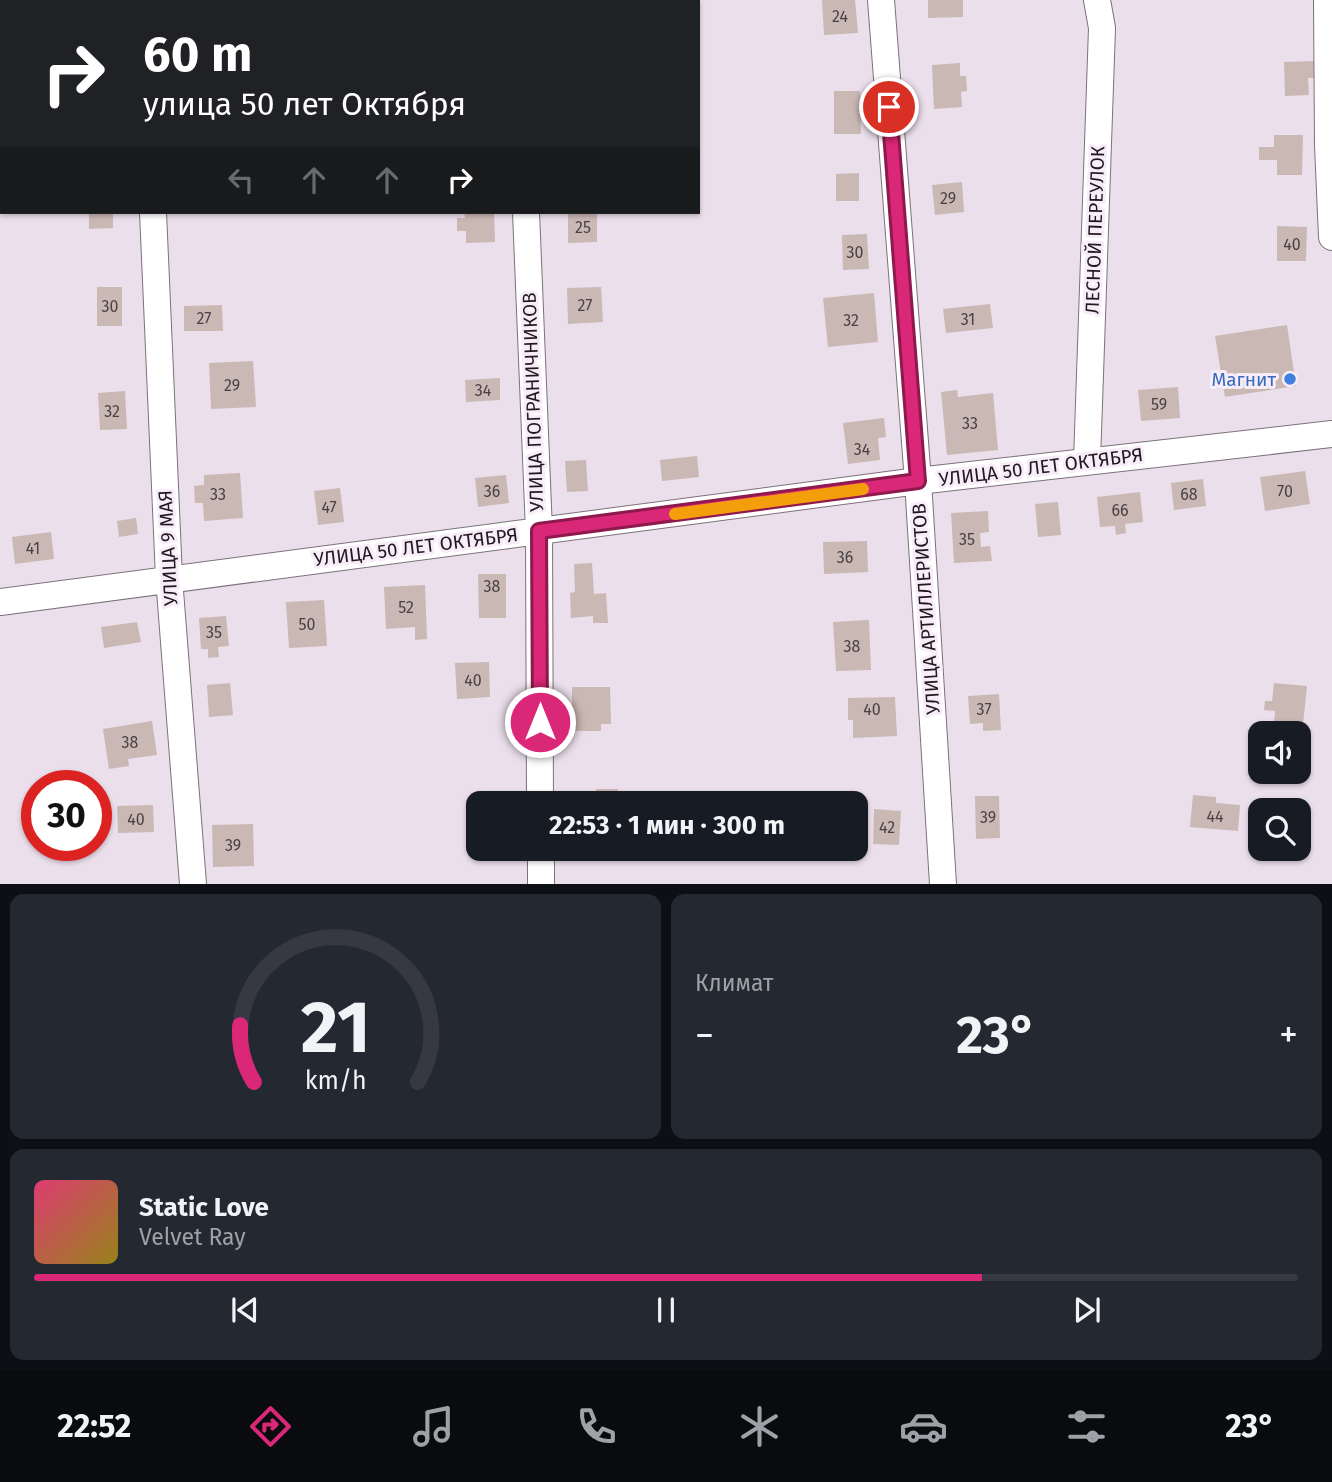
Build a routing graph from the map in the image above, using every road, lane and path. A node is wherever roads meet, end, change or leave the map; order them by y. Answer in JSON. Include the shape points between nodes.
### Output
{"nodes":[{"id":1,"x":881,"y":0,"type":"edge"},
{"id":2,"x":1097,"y":0,"type":"edge"},
{"id":3,"x":1327,"y":0,"type":"edge"},
{"id":4,"x":1330,"y":145,"type":"edge"},
{"id":5,"x":153,"y":214,"type":"edge"},
{"id":6,"x":526,"y":214,"type":"edge"},
{"id":7,"x":1332,"y":237,"type":"edge"},
{"id":8,"x":1332,"y":434,"type":"edge"},
{"id":9,"x":1087,"y":461,"type":"junction"},
{"id":10,"x":918,"y":481,"type":"junction"},
{"id":11,"x":539,"y":531,"type":"junction"},
{"id":12,"x":169,"y":578,"type":"junction"},
{"id":13,"x":0,"y":602,"type":"edge"},
{"id":14,"x":540,"y":791,"type":"edge"},
{"id":15,"x":541,"y":861,"type":"edge"},
{"id":16,"x":193,"y":884,"type":"edge"},
{"id":17,"x":541,"y":884,"type":"edge"},
{"id":18,"x":943,"y":884,"type":"edge"}],
"edges":[{"from":1,"to":10,"type":"street","name":"УЛИЦА АРТИЛЛЕРИСТОВ"},
{"from":2,"to":9,"type":"street","name":"ЛЕСНОЙ ПЕРЕУЛОК","via":[[1102,27]]},
{"from":3,"to":4,"type":"street"},
{"from":4,"to":7,"type":"street"},
{"from":5,"to":12,"type":"street","name":"УЛИЦА 9 МАЯ"},
{"from":6,"to":11,"type":"street","name":"УЛИЦА ПОГРАНИЧНИКОВ"},
{"from":8,"to":9,"type":"street","name":"УЛИЦА 50 ЛЕТ ОКТЯБРЯ"},
{"from":9,"to":10,"type":"street","name":"УЛИЦА 50 ЛЕТ ОКТЯБРЯ"},
{"from":10,"to":11,"type":"street","name":"УЛИЦА 50 ЛЕТ ОКТЯБРЯ"},
{"from":10,"to":18,"type":"street","name":"УЛИЦА АРТИЛЛЕРИСТОВ"},
{"from":11,"to":12,"type":"street","name":"УЛИЦА 50 ЛЕТ ОКТЯБРЯ"},
{"from":11,"to":14,"type":"street","name":"УЛИЦА ПОГРАНИЧНИКОВ"},
{"from":12,"to":13,"type":"street","name":"УЛИЦА 50 ЛЕТ ОКТЯБРЯ"},
{"from":12,"to":16,"type":"street","name":"УЛИЦА 9 МАЯ"},
{"from":15,"to":17,"type":"street"}]}
